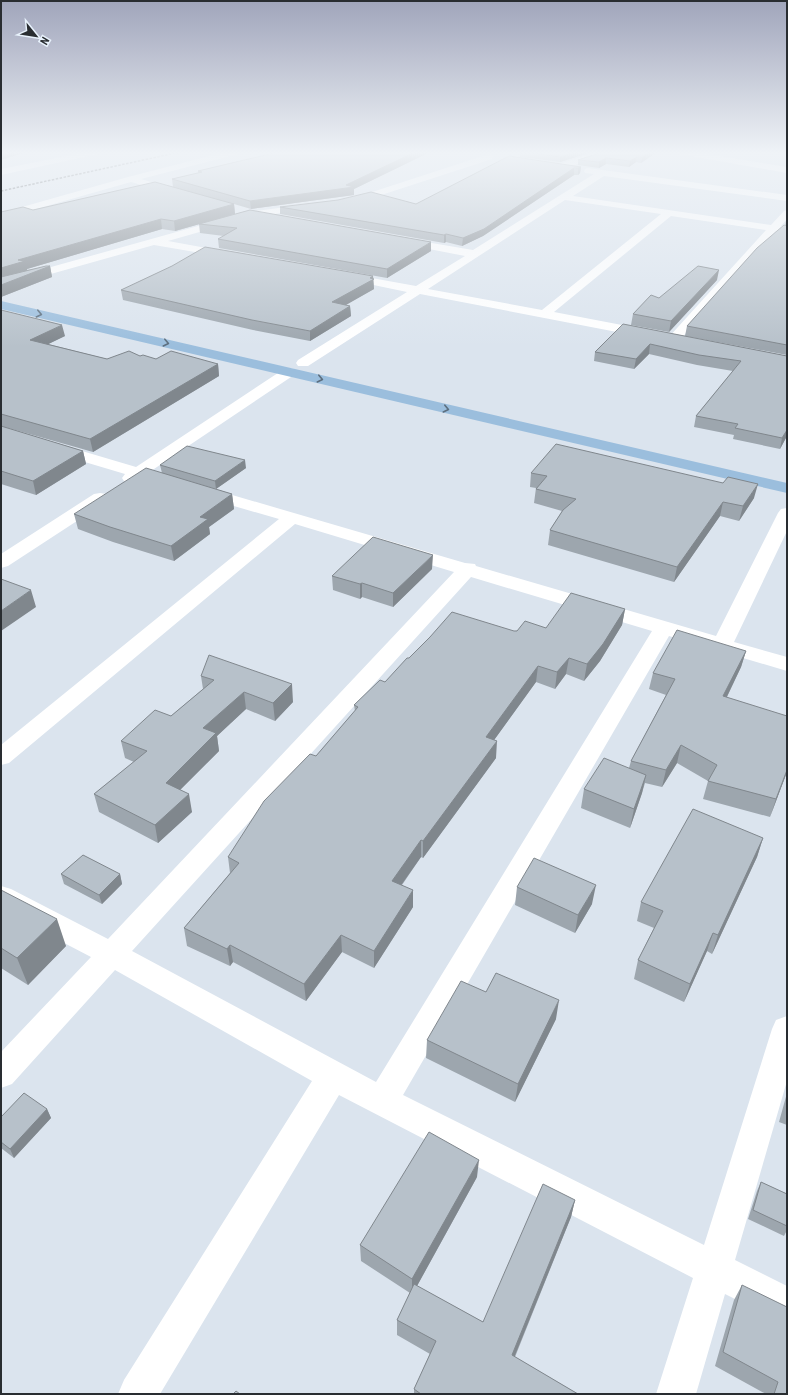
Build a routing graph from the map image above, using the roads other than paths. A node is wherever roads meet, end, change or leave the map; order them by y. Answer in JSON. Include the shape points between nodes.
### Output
{"nodes":[{"id":1,"x":240,"y":217,"type":"edge"},
{"id":2,"x":268,"y":217,"type":"edge"},
{"id":3,"x":531,"y":217,"type":"edge"},
{"id":4,"x":664,"y":217,"type":"edge"},
{"id":5,"x":698,"y":217,"type":"edge"},
{"id":6,"x":783,"y":217,"type":"edge"},
{"id":7,"x":289,"y":221,"type":"edge"},
{"id":8,"x":774,"y":228,"type":"junction"},
{"id":9,"x":787,"y":230,"type":"edge"},
{"id":10,"x":389,"y":239,"type":"edge"},
{"id":11,"x":156,"y":242,"type":"junction"},
{"id":12,"x":474,"y":254,"type":"junction"},
{"id":13,"x":241,"y":257,"type":"edge"},
{"id":14,"x":334,"y":274,"type":"edge"},
{"id":15,"x":1,"y":285,"type":"edge"},
{"id":16,"x":419,"y":289,"type":"junction"},
{"id":17,"x":1,"y":295,"type":"edge"},
{"id":18,"x":1,"y":305,"type":"edge"},
{"id":19,"x":545,"y":314,"type":"junction"},
{"id":20,"x":666,"y":337,"type":"junction"},
{"id":21,"x":689,"y":341,"type":"edge"},
{"id":22,"x":296,"y":368,"type":"junction"},
{"id":23,"x":2,"y":433,"type":"edge"},
{"id":24,"x":138,"y":473,"type":"junction"},
{"id":25,"x":787,"y":474,"type":"edge"},
{"id":26,"x":787,"y":488,"type":"edge"},
{"id":27,"x":787,"y":513,"type":"edge"},
{"id":28,"x":292,"y":517,"type":"junction"},
{"id":29,"x":1,"y":562,"type":"edge"},
{"id":30,"x":468,"y":568,"type":"junction"},
{"id":31,"x":664,"y":627,"type":"junction"},
{"id":32,"x":722,"y":644,"type":"junction"},
{"id":33,"x":787,"y":664,"type":"edge"},
{"id":34,"x":1,"y":757,"type":"edge"},
{"id":35,"x":1,"y":898,"type":"edge"},
{"id":36,"x":112,"y":954,"type":"junction"},
{"id":37,"x":787,"y":1028,"type":"edge"},
{"id":38,"x":1,"y":1074,"type":"edge"},
{"id":39,"x":333,"y":1076,"type":"junction"},
{"id":40,"x":383,"y":1100,"type":"junction"},
{"id":41,"x":713,"y":1269,"type":"junction"},
{"id":42,"x":787,"y":1306,"type":"edge"},
{"id":43,"x":138,"y":1394,"type":"edge"},
{"id":44,"x":676,"y":1394,"type":"edge"}],
"edges":[{"from":1,"to":11,"type":"street"},
{"from":2,"to":7,"type":"street"},
{"from":3,"to":12,"type":"street"},
{"from":4,"to":19,"type":"street"},
{"from":5,"to":8,"type":"street"},
{"from":6,"to":8,"type":"street"},
{"from":8,"to":9,"type":"street"},
{"from":8,"to":20,"type":"street"},
{"from":10,"to":12,"type":"street"},
{"from":11,"to":13,"type":"street"},
{"from":11,"to":15,"type":"street"},
{"from":12,"to":16,"type":"street"},
{"from":14,"to":16,"type":"street"},
{"from":16,"to":19,"type":"street"},
{"from":16,"to":22,"type":"street"},
{"from":17,"to":22,"type":"main road"},
{"from":18,"to":22,"type":"main road","one_way":true},
{"from":19,"to":20,"type":"street"},
{"from":20,"to":21,"type":"street"},
{"from":22,"to":24,"type":"street"},
{"from":22,"to":25,"type":"main road"},
{"from":22,"to":26,"type":"main road","one_way":true},
{"from":23,"to":24,"type":"street"},
{"from":24,"to":28,"type":"street"},
{"from":24,"to":29,"type":"street"},
{"from":27,"to":32,"type":"street"},
{"from":28,"to":30,"type":"street"},
{"from":28,"to":34,"type":"street"},
{"from":30,"to":31,"type":"street"},
{"from":30,"to":36,"type":"street"},
{"from":31,"to":32,"type":"street"},
{"from":31,"to":40,"type":"street"},
{"from":32,"to":33,"type":"street"},
{"from":35,"to":36,"type":"street"},
{"from":36,"to":38,"type":"street"},
{"from":36,"to":39,"type":"street"},
{"from":37,"to":41,"type":"street"},
{"from":39,"to":40,"type":"street"},
{"from":39,"to":43,"type":"street"},
{"from":40,"to":41,"type":"street"},
{"from":41,"to":42,"type":"street"},
{"from":41,"to":44,"type":"street"}]}
